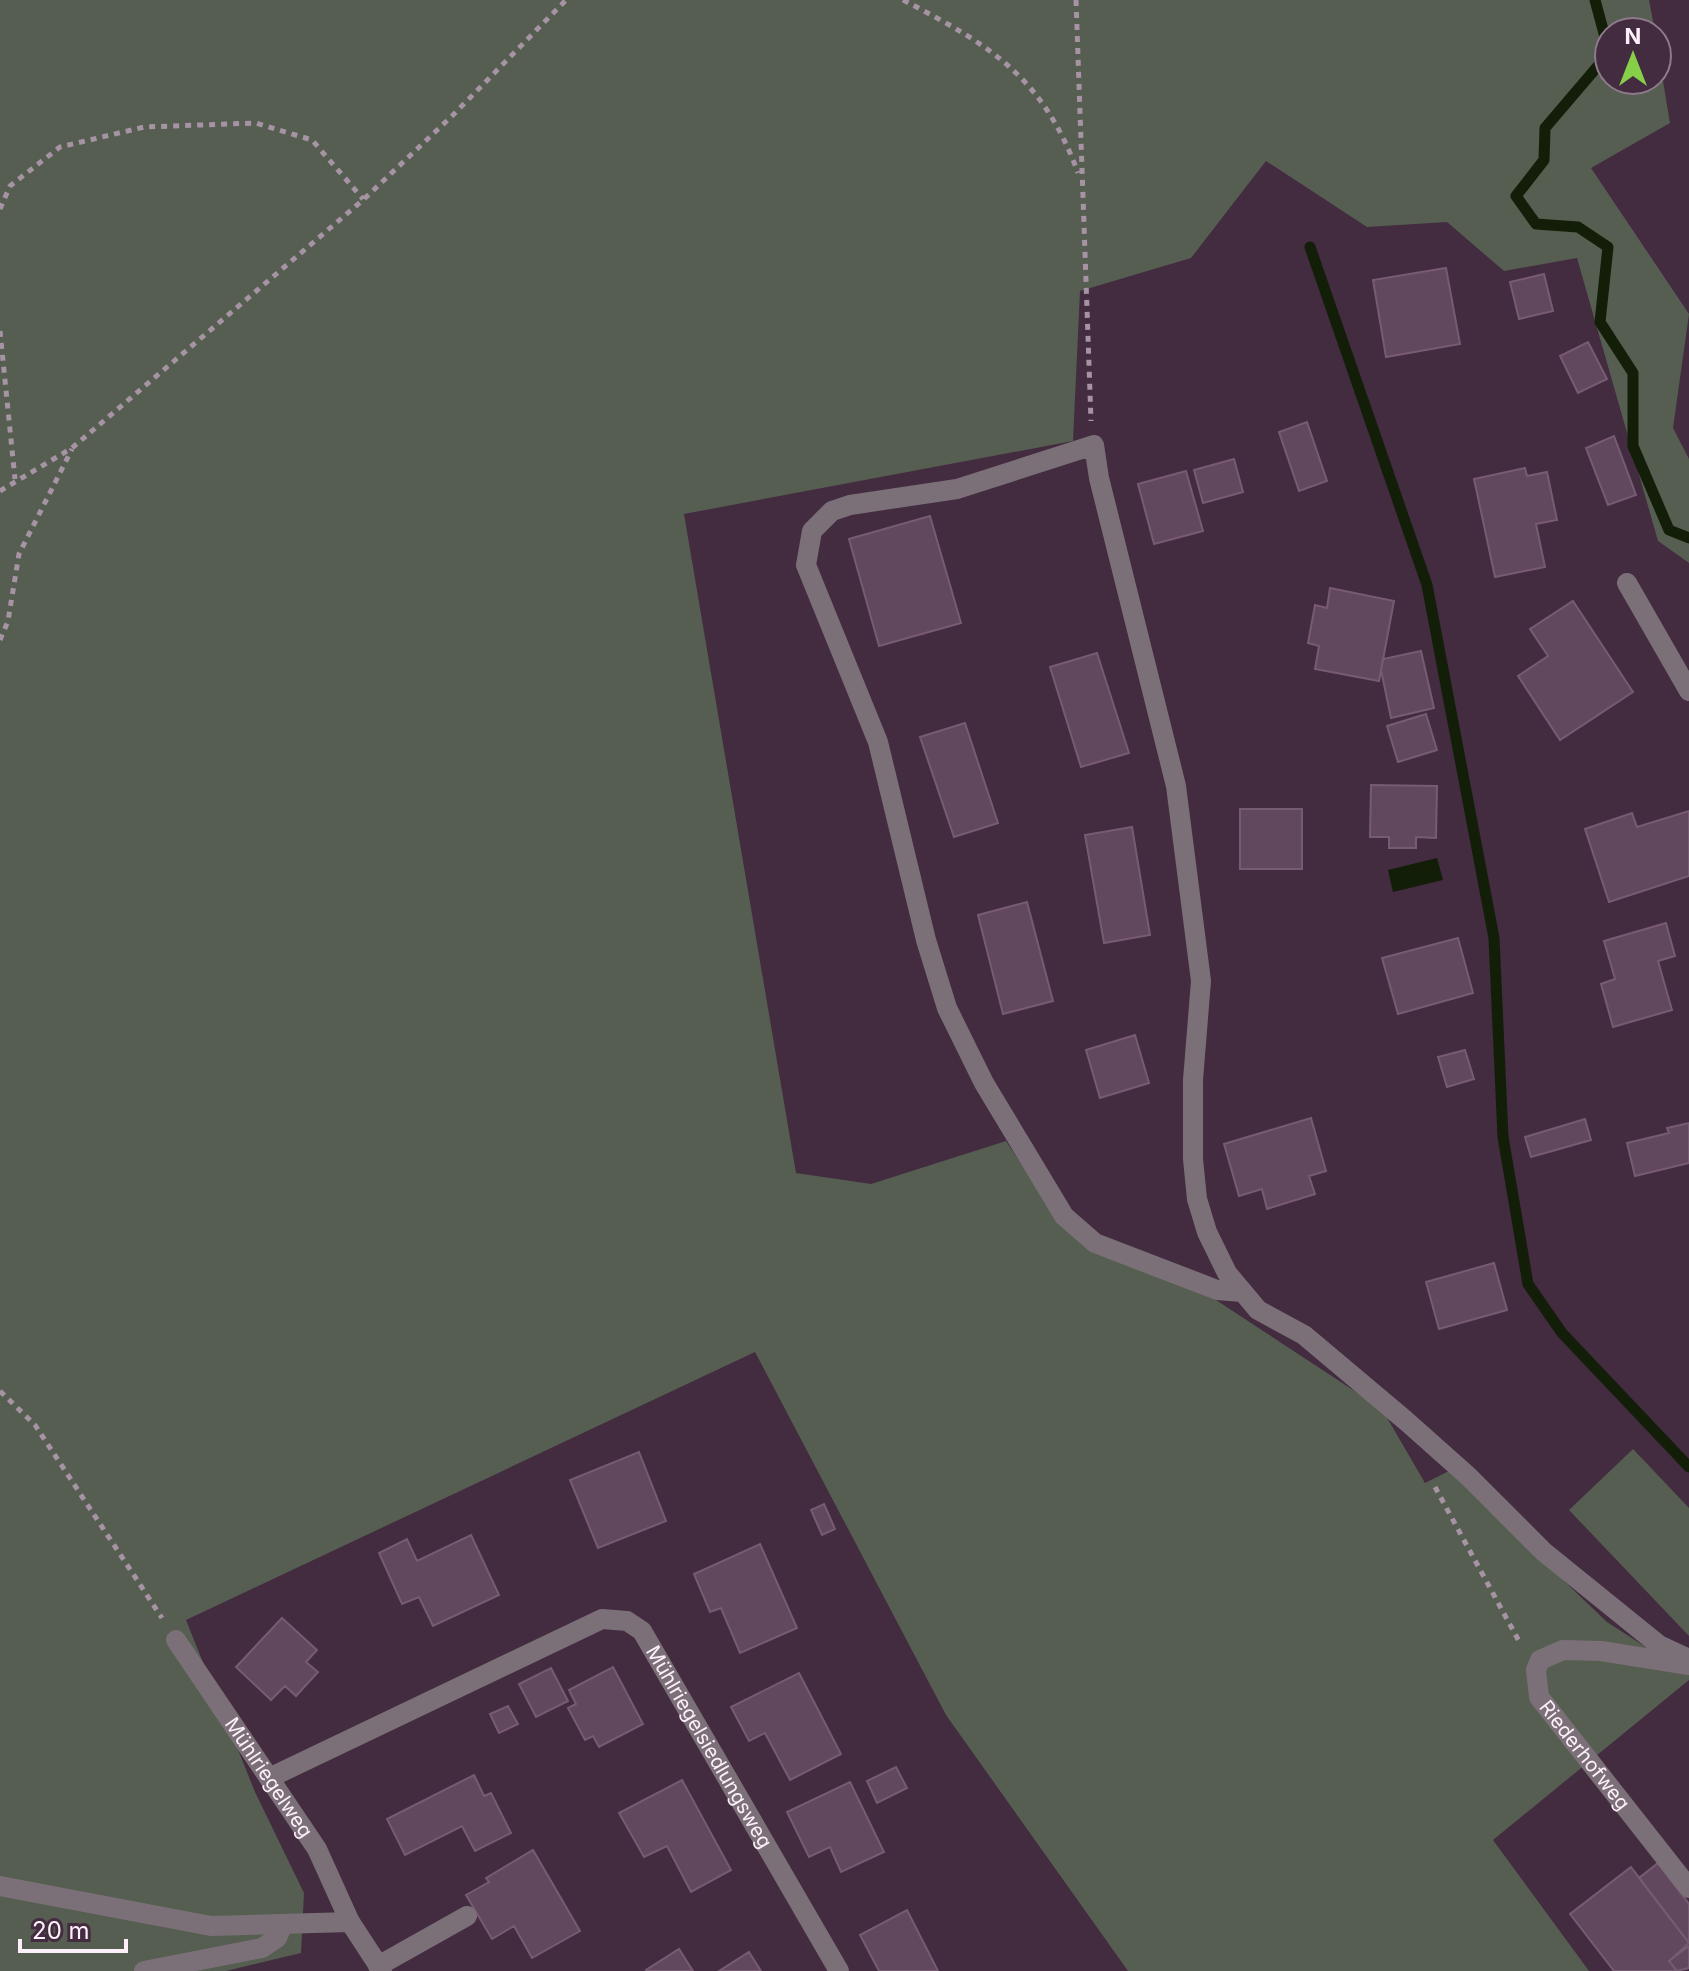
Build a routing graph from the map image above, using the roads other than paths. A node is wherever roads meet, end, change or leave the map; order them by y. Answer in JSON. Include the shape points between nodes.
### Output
{"nodes":[{"id":1,"x":1627,"y":583,"type":"dead end"},
{"id":2,"x":1689,"y":691,"type":"edge"},
{"id":3,"x":1242,"y":1292,"type":"junction"},
{"id":4,"x":176,"y":1640,"type":"road end"},
{"id":5,"x":1689,"y":1662,"type":"edge"},
{"id":6,"x":269,"y":1778,"type":"junction"},
{"id":7,"x":0,"y":1886,"type":"edge"},
{"id":8,"x":1689,"y":1888,"type":"edge"},
{"id":9,"x":467,"y":1916,"type":"dead end"},
{"id":10,"x":350,"y":1922,"type":"junction"},
{"id":11,"x":283,"y":1924,"type":"junction"},
{"id":12,"x":380,"y":1968,"type":"edge"},
{"id":13,"x":144,"y":1971,"type":"edge"},
{"id":14,"x":839,"y":1971,"type":"edge"}],
"edges":[{"from":1,"to":2,"type":"street"},
{"from":3,"to":3,"type":"street","via":[[1207,1232],[1197,1199],[1193,1080],[1201,981],[1176,786],[1094,445],[957,489],[832,511],[812,531],[806,565],[878,742],[936,978],[984,1083],[1064,1216],[1079,1232],[1217,1290]]},
{"from":3,"to":5,"type":"street","via":[[1258,1310],[1304,1335],[1405,1420],[1544,1552],[1659,1645]]},
{"from":4,"to":6,"type":"street","name":"Mühlriegelweg"},
{"from":5,"to":8,"type":"street","name":"Riederhofweg","via":[[1563,1650],[1540,1660],[1536,1670],[1539,1697]]},
{"from":6,"to":10,"type":"street","name":"Mühlriegelweg","via":[[317,1849]]},
{"from":6,"to":14,"type":"street","name":"Mühlriegelsiedlungsweg","via":[[602,1619],[627,1621],[642,1631]]},
{"from":7,"to":11,"type":"street","via":[[211,1926]]},
{"from":9,"to":12,"type":"street"},
{"from":10,"to":11,"type":"street"},
{"from":10,"to":12,"type":"street","name":"Mühlriegelweg"},
{"from":11,"to":13,"type":"street","via":[[277,1938],[262,1948]]}]}
